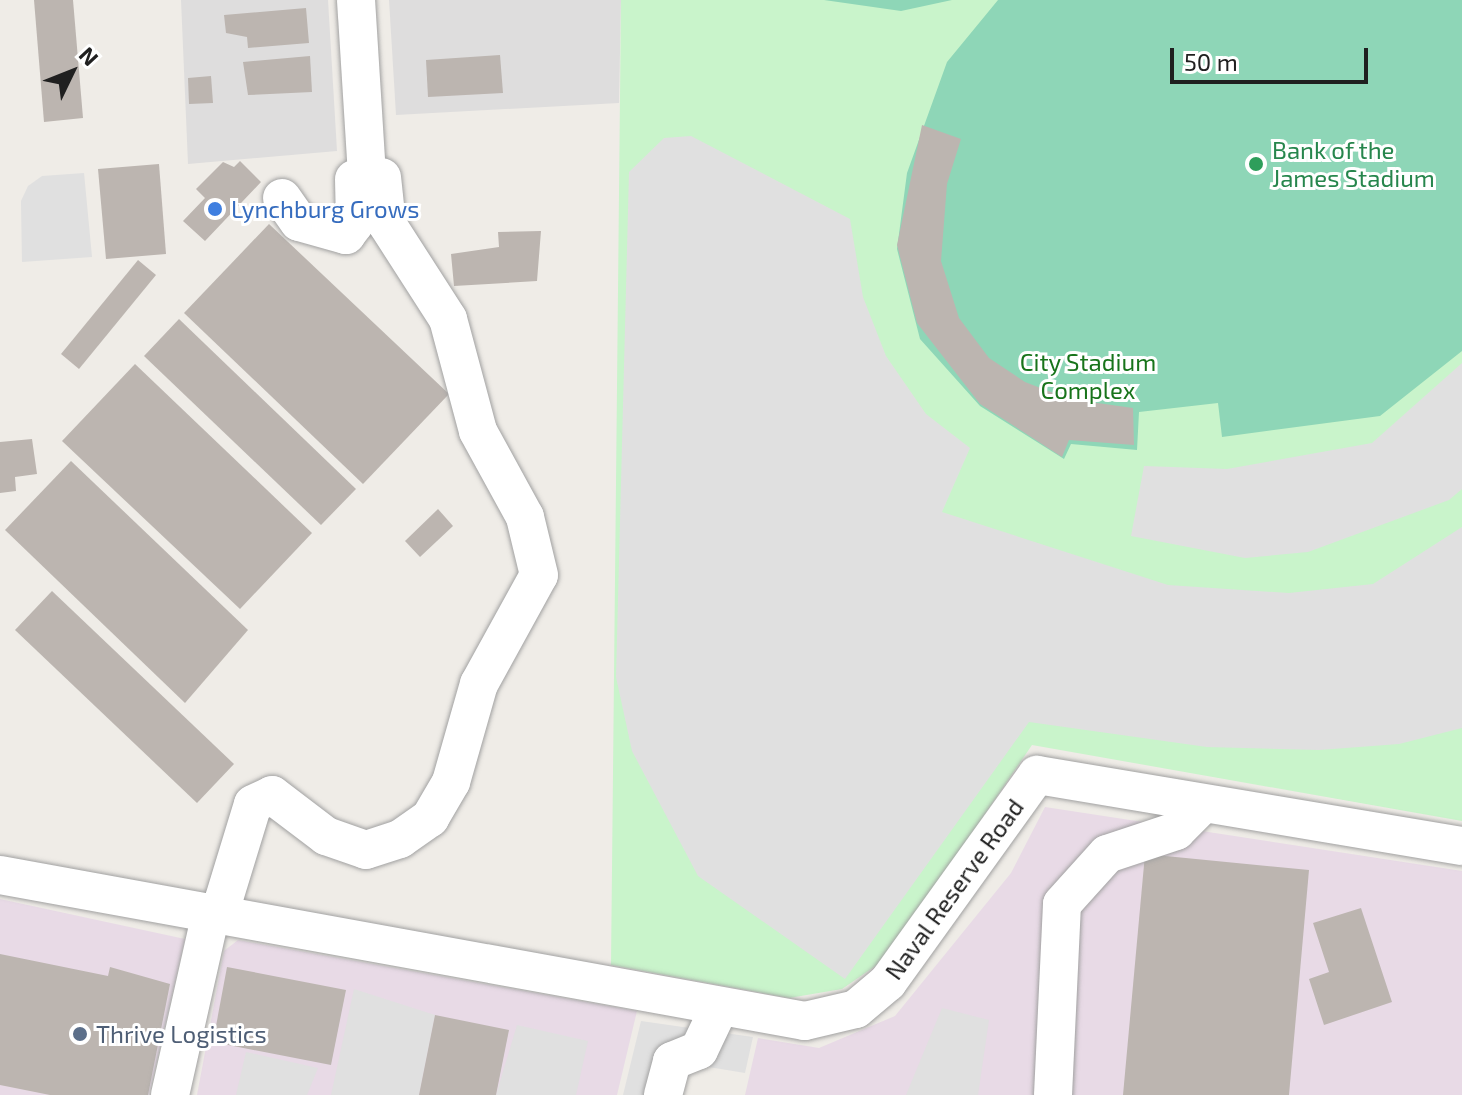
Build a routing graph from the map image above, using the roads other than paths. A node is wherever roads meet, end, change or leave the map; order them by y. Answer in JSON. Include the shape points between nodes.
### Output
{"nodes":[{"id":1,"x":356,"y":0,"type":"edge"},
{"id":2,"x":368,"y":177,"type":"junction"},
{"id":3,"x":282,"y":198,"type":"dead end"},
{"id":4,"x":1203,"y":804,"type":"junction"},
{"id":5,"x":1462,"y":846,"type":"edge"},
{"id":6,"x":0,"y":875,"type":"edge"},
{"id":7,"x":210,"y":918,"type":"junction"},
{"id":8,"x":719,"y":1008,"type":"junction"},
{"id":9,"x":170,"y":1095,"type":"edge"},
{"id":10,"x":663,"y":1095,"type":"edge"},
{"id":11,"x":1053,"y":1095,"type":"edge"}],
"edges":[{"from":1,"to":2,"type":"street"},
{"from":2,"to":3,"type":"street","via":[[355,223],[346,235],[299,222]]},
{"from":2,"to":7,"type":"street","via":[[387,224],[448,319],[478,431],[525,517],[539,575],[479,684],[451,782],[430,818],[400,839],[366,850],[326,836],[272,795],[253,804],[223,902]]},
{"from":4,"to":5,"type":"street","name":"Naval Reserve Road"},
{"from":4,"to":8,"type":"street","name":"Naval Reserve Road","via":[[1037,775],[888,982],[856,1009],[805,1021]]},
{"from":4,"to":11,"type":"street","via":[[1176,831],[1107,854],[1062,904]]},
{"from":6,"to":7,"type":"street","name":"Naval Reserve Road"},
{"from":7,"to":8,"type":"street","name":"Naval Reserve Road"},
{"from":7,"to":9,"type":"street"},
{"from":8,"to":10,"type":"street","via":[[699,1050],[672,1061]]}]}
